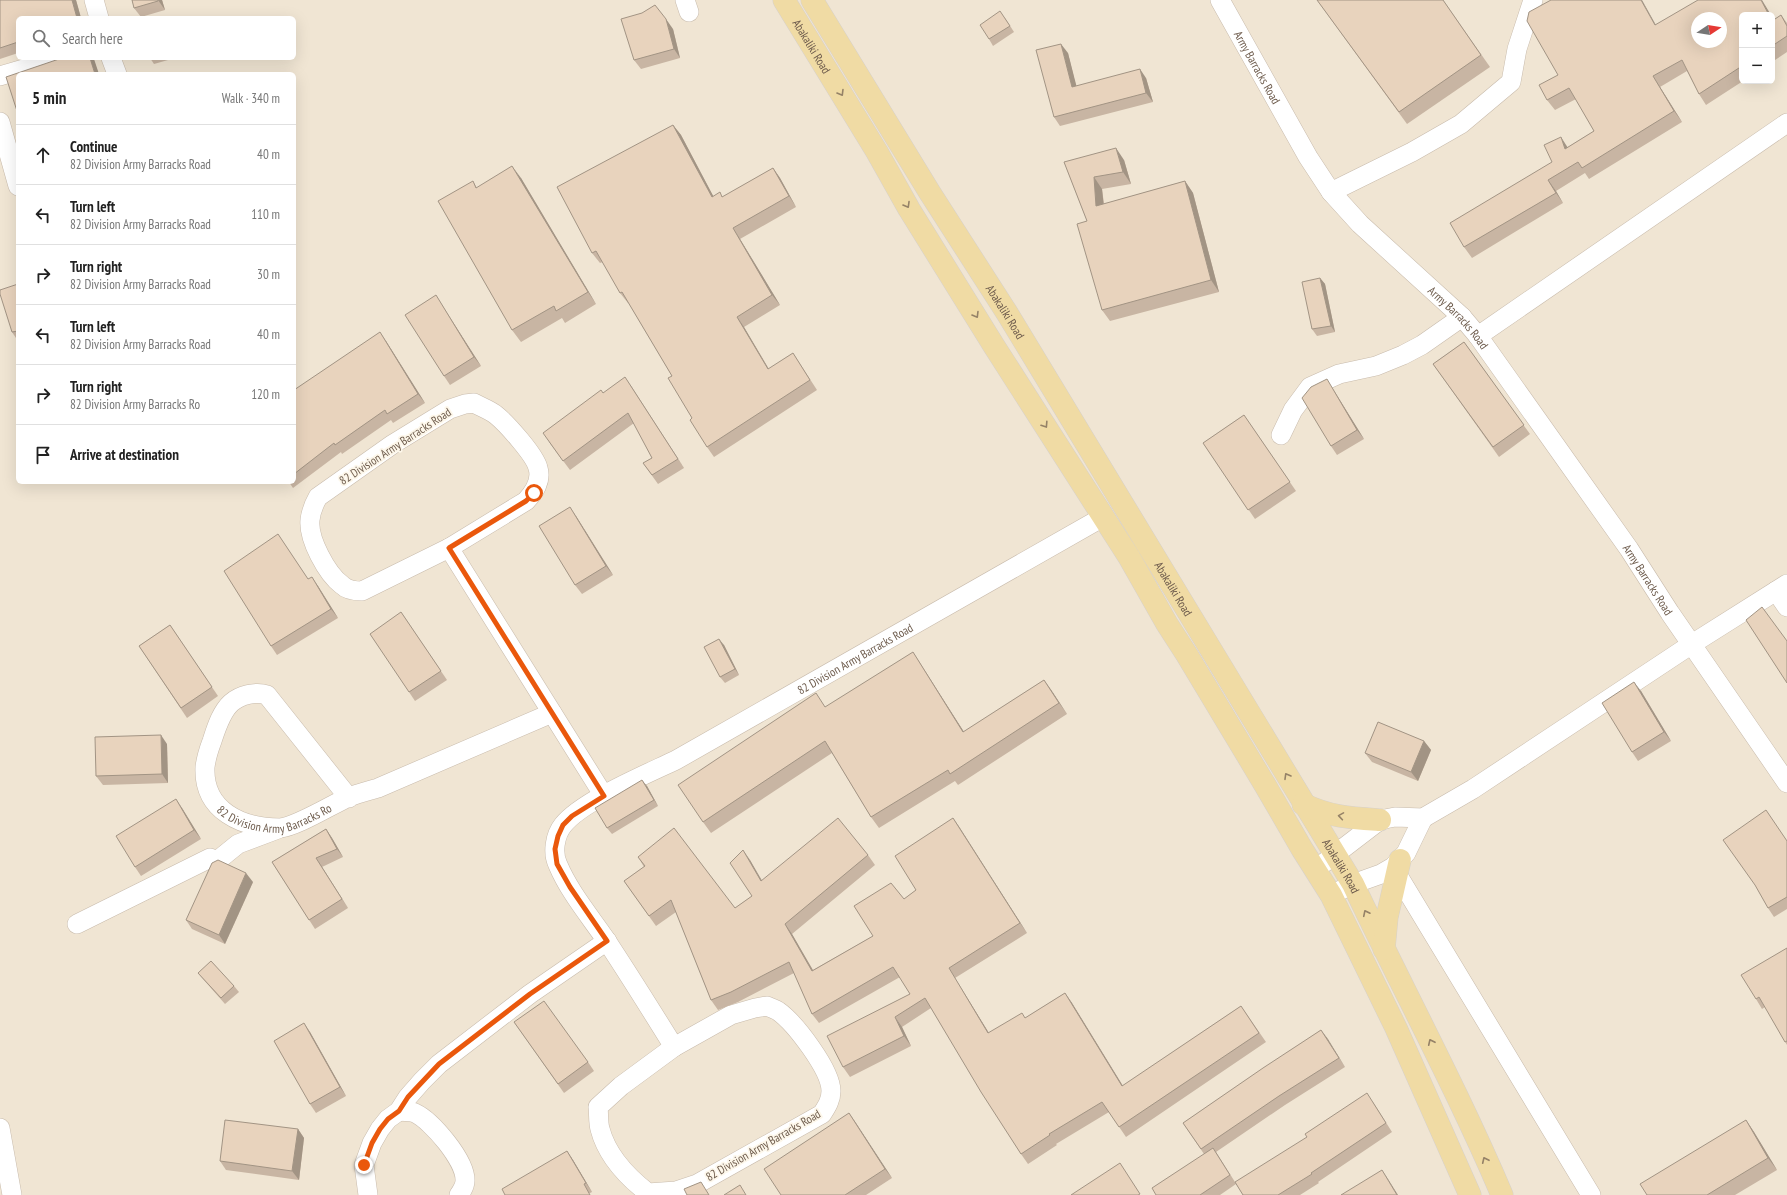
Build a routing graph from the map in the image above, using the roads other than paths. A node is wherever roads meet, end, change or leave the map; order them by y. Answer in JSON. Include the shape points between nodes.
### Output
{"nodes":[{"id":1,"x":94,"y":0,"type":"edge"},
{"id":2,"x":784,"y":0,"type":"edge"},
{"id":3,"x":812,"y":0,"type":"edge"},
{"id":4,"x":1220,"y":0,"type":"edge"},
{"id":5,"x":1533,"y":0,"type":"edge"},
{"id":6,"x":98,"y":16,"type":"edge"},
{"id":7,"x":54,"y":60,"type":"edge"},
{"id":8,"x":112,"y":60,"type":"edge"},
{"id":9,"x":116,"y":72,"type":"edge"},
{"id":10,"x":0,"y":76,"type":"edge"},
{"id":11,"x":0,"y":122,"type":"edge"},
{"id":12,"x":1787,"y":123,"type":"edge"},
{"id":13,"x":13,"y":148,"type":"edge"},
{"id":14,"x":16,"y":171,"type":"edge"},
{"id":15,"x":1331,"y":192,"type":"junction"},
{"id":16,"x":1462,"y":317,"type":"junction"},
{"id":17,"x":1478,"y":336,"type":"junction"},
{"id":18,"x":1281,"y":435,"type":"dead end"},
{"id":19,"x":1103,"y":517,"type":"junction"},
{"id":20,"x":449,"y":548,"type":"junction"},
{"id":21,"x":1782,"y":588,"type":"edge"},
{"id":22,"x":1787,"y":607,"type":"edge"},
{"id":23,"x":1692,"y":644,"type":"junction"},
{"id":24,"x":552,"y":713,"type":"junction"},
{"id":25,"x":1787,"y":783,"type":"edge"},
{"id":26,"x":604,"y":796,"type":"junction"},
{"id":27,"x":349,"y":798,"type":"junction"},
{"id":28,"x":1303,"y":804,"type":"junction"},
{"id":29,"x":1423,"y":818,"type":"junction"},
{"id":30,"x":1380,"y":820,"type":"junction"},
{"id":31,"x":282,"y":828,"type":"junction"},
{"id":32,"x":1335,"y":856,"type":"junction"},
{"id":33,"x":1399,"y":867,"type":"junction"},
{"id":34,"x":1316,"y":869,"type":"junction"},
{"id":35,"x":1353,"y":884,"type":"junction"},
{"id":36,"x":1331,"y":895,"type":"junction"},
{"id":37,"x":77,"y":924,"type":"dead end"},
{"id":38,"x":607,"y":941,"type":"junction"},
{"id":39,"x":1384,"y":950,"type":"junction"},
{"id":40,"x":674,"y":1047,"type":"junction"},
{"id":41,"x":399,"y":1111,"type":"junction"},
{"id":42,"x":0,"y":1128,"type":"edge"},
{"id":43,"x":12,"y":1195,"type":"edge"},
{"id":44,"x":368,"y":1195,"type":"edge"},
{"id":45,"x":460,"y":1195,"type":"edge"},
{"id":46,"x":1470,"y":1195,"type":"edge"},
{"id":47,"x":1502,"y":1195,"type":"edge"},
{"id":48,"x":1591,"y":1195,"type":"edge"}],
"edges":[{"from":1,"to":6,"type":"street"},
{"from":2,"to":19,"type":"main road","name":"Abakaliki Road","one_way":true,"via":[[909,209]]},
{"from":28,"to":3,"type":"main road","name":"Abakaliki Road","one_way":true,"via":[[1007,313]]},
{"from":4,"to":15,"type":"street","name":"Army Barracks Road","via":[[1308,158]]},
{"from":5,"to":15,"type":"street","via":[[1517,49],[1511,82],[1461,124],[1412,152]]},
{"from":7,"to":10,"type":"street"},
{"from":8,"to":9,"type":"street"},
{"from":11,"to":13,"type":"street"},
{"from":12,"to":17,"type":"street"},
{"from":13,"to":14,"type":"street"},
{"from":15,"to":16,"type":"street","name":"Army Barracks Road","via":[[1360,224]]},
{"from":16,"to":17,"type":"street","name":"Army Barracks Road"},
{"from":16,"to":18,"type":"street","via":[[1403,355],[1376,366],[1338,374],[1310,387],[1293,410]]},
{"from":17,"to":23,"type":"street","name":"Army Barracks Road","via":[[1629,549]]},
{"from":19,"to":26,"type":"street","name":"82 Division Army Barracks Road","via":[[682,756]]},
{"from":19,"to":34,"type":"main road","name":"Abakaliki Road"},
{"from":20,"to":20,"type":"street","name":"82 Division Army Barracks Road","via":[[526,501],[534,493],[539,478],[538,468],[524,446],[496,415],[474,404],[450,409],[393,444],[324,492],[312,507],[310,520],[314,544],[333,578],[354,591],[362,591]]},
{"from":20,"to":24,"type":"street"},
{"from":21,"to":22,"type":"street"},
{"from":21,"to":23,"type":"street"},
{"from":23,"to":25,"type":"street","name":"Army Barracks Road"},
{"from":23,"to":29,"type":"street","via":[[1473,789]]},
{"from":24,"to":26,"type":"street"},
{"from":24,"to":27,"type":"street","name":"82 Division Army Barracks Ro"},
{"from":26,"to":38,"type":"street","name":"82 Division Army Barracks Road","via":[[572,816],[563,825],[555,849],[557,864]]},
{"from":27,"to":31,"type":"street","name":"82 Division Army Barracks Ro"},
{"from":27,"to":31,"type":"street","name":"82 Division Army Barracks Ro","via":[[267,695],[260,692],[237,699],[230,704],[221,718],[208,752],[205,768],[210,793],[214,803],[236,819],[258,826]]},
{"from":30,"to":28,"type":"main road","one_way":true,"via":[[1320,812]]},
{"from":28,"to":32,"type":"main road","name":"Abakaliki Road"},
{"from":29,"to":30,"type":"street"},
{"from":29,"to":33,"type":"street"},
{"from":30,"to":32,"type":"street"},
{"from":31,"to":37,"type":"street","via":[[238,844],[217,861],[210,858]]},
{"from":32,"to":34,"type":"street"},
{"from":32,"to":35,"type":"main road","name":"Abakaliki Road"},
{"from":33,"to":35,"type":"street"},
{"from":33,"to":39,"type":"main road","via":[[1387,917]]},
{"from":33,"to":48,"type":"street"},
{"from":34,"to":36,"type":"main road","name":"Abakaliki Road"},
{"from":35,"to":36,"type":"street"},
{"from":39,"to":35,"type":"main road","name":"Abakaliki Road","one_way":true},
{"from":36,"to":46,"type":"main road","name":"Abakaliki Road","via":[[1396,1028]]},
{"from":38,"to":40,"type":"street","name":"82 Division Army Barracks Road"},
{"from":38,"to":41,"type":"street","via":[[530,994],[439,1064],[408,1097]]},
{"from":47,"to":39,"type":"main road","name":"Abakaliki Road","one_way":true,"via":[[1419,1017]]},
{"from":40,"to":40,"type":"street","name":"82 Division Army Barracks Road","via":[[731,1016],[767,1006],[777,1010],[792,1023],[825,1070],[831,1089],[829,1102],[822,1114],[697,1184],[676,1191],[648,1192],[631,1180],[611,1154],[600,1128],[598,1107],[621,1086]]},
{"from":41,"to":44,"type":"street","via":[[388,1119],[372,1143],[364,1165]]},
{"from":41,"to":45,"type":"street","via":[[414,1113],[448,1145],[462,1167],[466,1180]]},
{"from":42,"to":43,"type":"street"}]}
